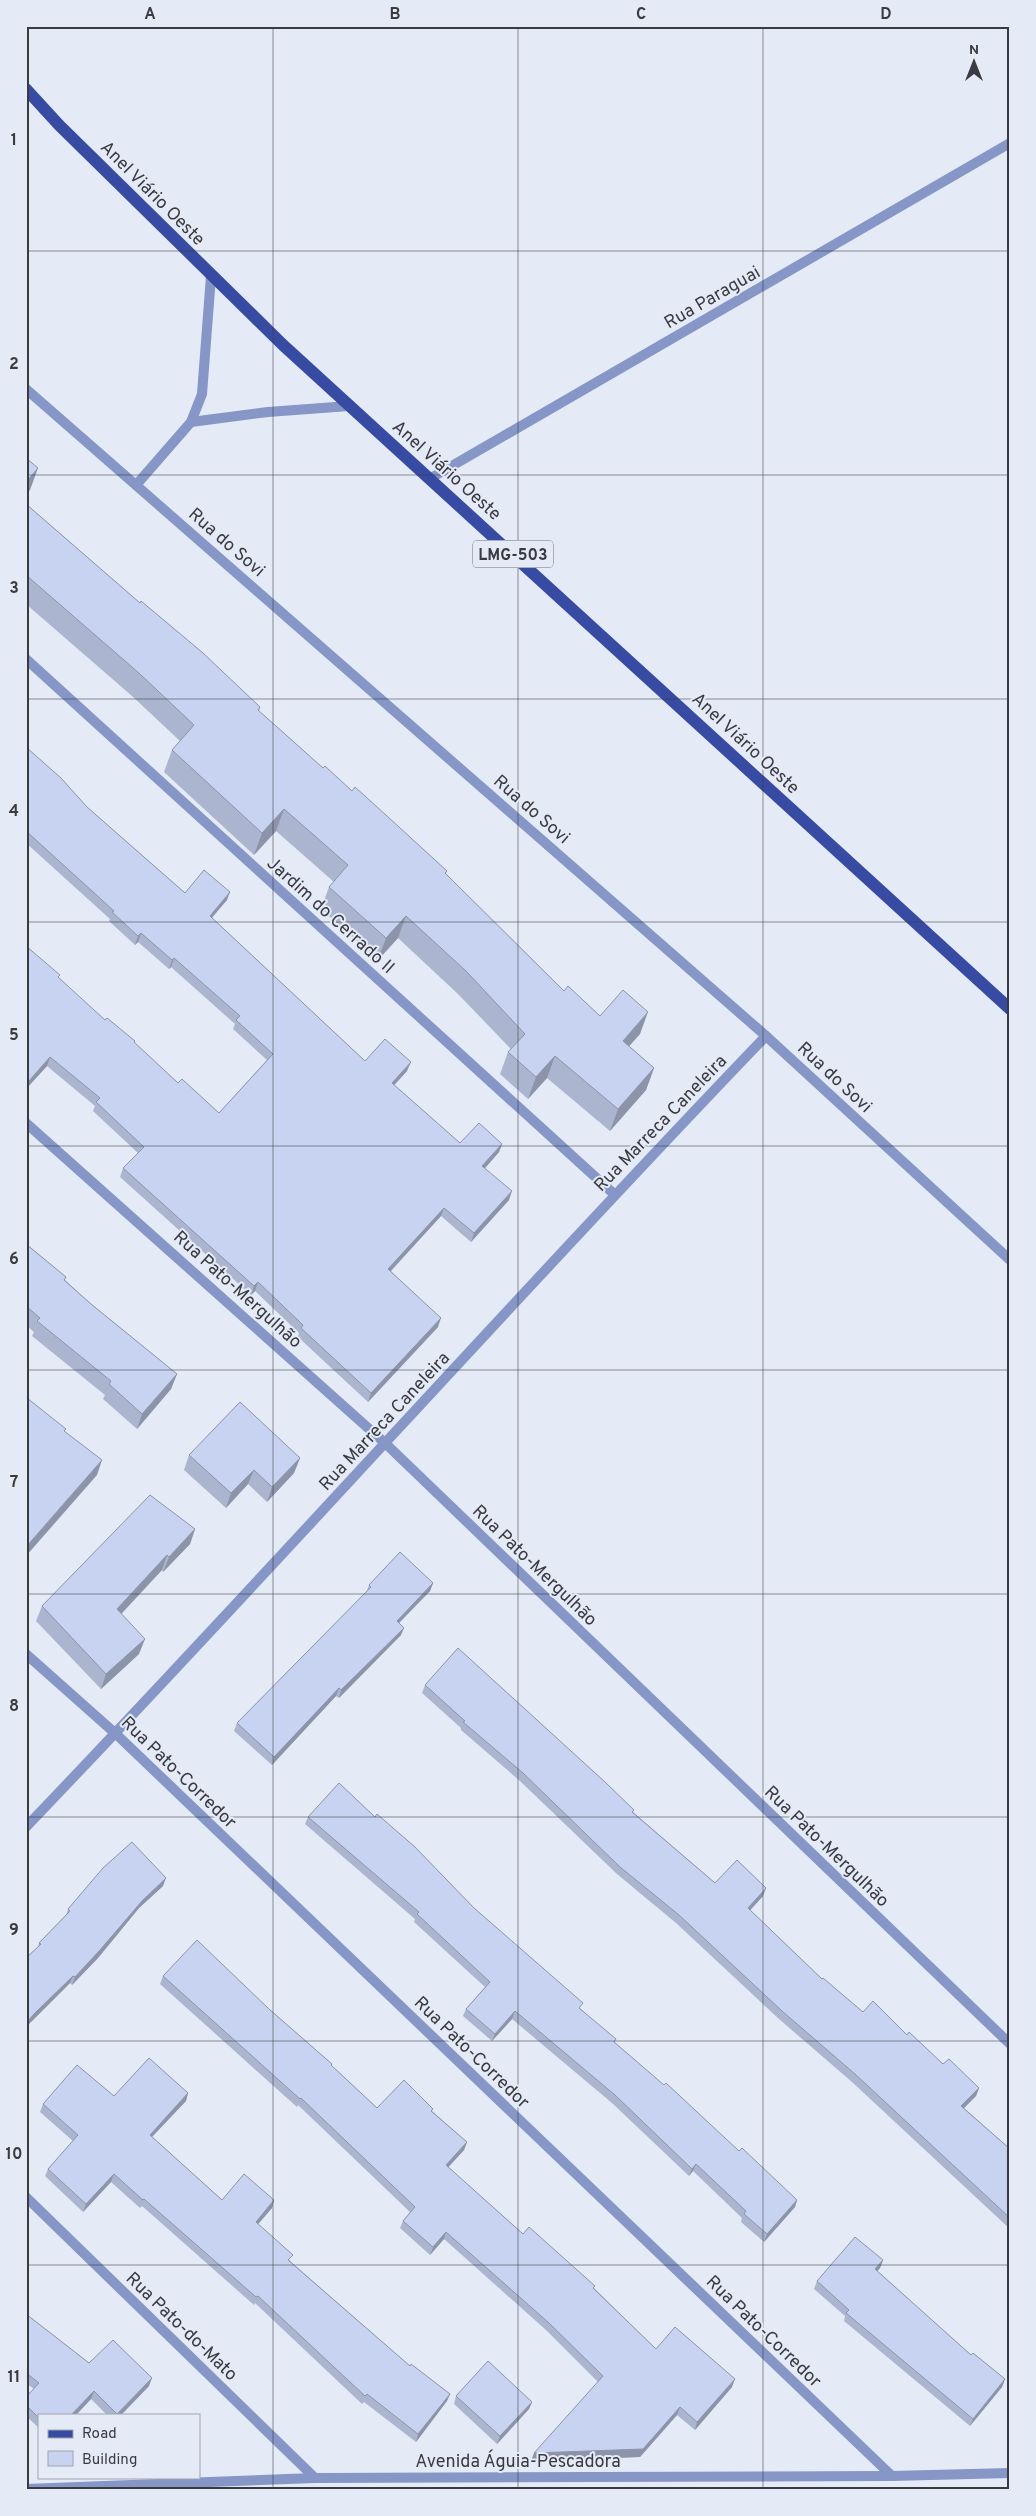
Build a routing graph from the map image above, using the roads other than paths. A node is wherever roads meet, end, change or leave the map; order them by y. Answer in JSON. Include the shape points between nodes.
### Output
{"nodes":[{"id":1,"x":26,"y":89,"type":"edge"},
{"id":2,"x":1010,"y":143,"type":"edge"},
{"id":3,"x":211,"y":276,"type":"junction"},
{"id":4,"x":26,"y":389,"type":"edge"},
{"id":5,"x":349,"y":406,"type":"junction"},
{"id":6,"x":191,"y":422,"type":"junction"},
{"id":7,"x":431,"y":478,"type":"junction"},
{"id":8,"x":137,"y":484,"type":"junction"},
{"id":9,"x":26,"y":659,"type":"edge"},
{"id":10,"x":1010,"y":1009,"type":"edge"},
{"id":11,"x":766,"y":1036,"type":"junction"},
{"id":12,"x":26,"y":1123,"type":"edge"},
{"id":13,"x":614,"y":1194,"type":"junction"},
{"id":14,"x":1010,"y":1260,"type":"edge"},
{"id":15,"x":386,"y":1444,"type":"junction"},
{"id":16,"x":26,"y":1654,"type":"edge"},
{"id":17,"x":116,"y":1734,"type":"junction"},
{"id":18,"x":26,"y":1827,"type":"edge"},
{"id":19,"x":1010,"y":2044,"type":"edge"},
{"id":20,"x":26,"y":2197,"type":"edge"},
{"id":21,"x":1010,"y":2473,"type":"edge"},
{"id":22,"x":892,"y":2476,"type":"junction"},
{"id":23,"x":315,"y":2478,"type":"junction"},
{"id":24,"x":26,"y":2489,"type":"edge"}],
"edges":[{"from":1,"to":3,"type":"main road","name":"Anel Viário Oeste","number":"LMG-503"},
{"from":2,"to":7,"type":"street","name":"Rua Paraguai"},
{"from":3,"to":5,"type":"main road","name":"Anel Viário Oeste","number":"LMG-503"},
{"from":3,"to":6,"type":"street","via":[[203,386]]},
{"from":4,"to":8,"type":"street","name":"Rua do Sovi"},
{"from":5,"to":6,"type":"street"},
{"from":5,"to":7,"type":"main road","name":"Anel Viário Oeste","number":"LMG-503"},
{"from":6,"to":8,"type":"street"},
{"from":7,"to":10,"type":"main road","name":"Anel Viário Oeste","number":"LMG-503"},
{"from":8,"to":11,"type":"street","name":"Rua do Sovi"},
{"from":9,"to":13,"type":"street","name":"Jardim do Cerrado II"},
{"from":11,"to":13,"type":"street","name":"Rua Marreca Caneleira"},
{"from":11,"to":14,"type":"street","name":"Rua do Sovi"},
{"from":12,"to":15,"type":"street","name":"Rua Pato-Mergulhão"},
{"from":13,"to":15,"type":"street","name":"Rua Marreca Caneleira"},
{"from":15,"to":17,"type":"street","name":"Rua Marreca Caneleira"},
{"from":15,"to":19,"type":"street","name":"Rua Pato-Mergulhão"},
{"from":16,"to":17,"type":"street","name":"Rua Pato-Corredor"},
{"from":17,"to":18,"type":"street","name":"Rua Marreca Caneleira"},
{"from":17,"to":22,"type":"street","name":"Rua Pato-Corredor"},
{"from":20,"to":23,"type":"street","name":"Rua Pato-do-Mato"},
{"from":21,"to":22,"type":"street","name":"Avenida Águia-Pescadora"},
{"from":22,"to":23,"type":"street","name":"Avenida Águia-Pescadora"},
{"from":23,"to":24,"type":"street","name":"Avenida Águia-Pescadora"}]}
